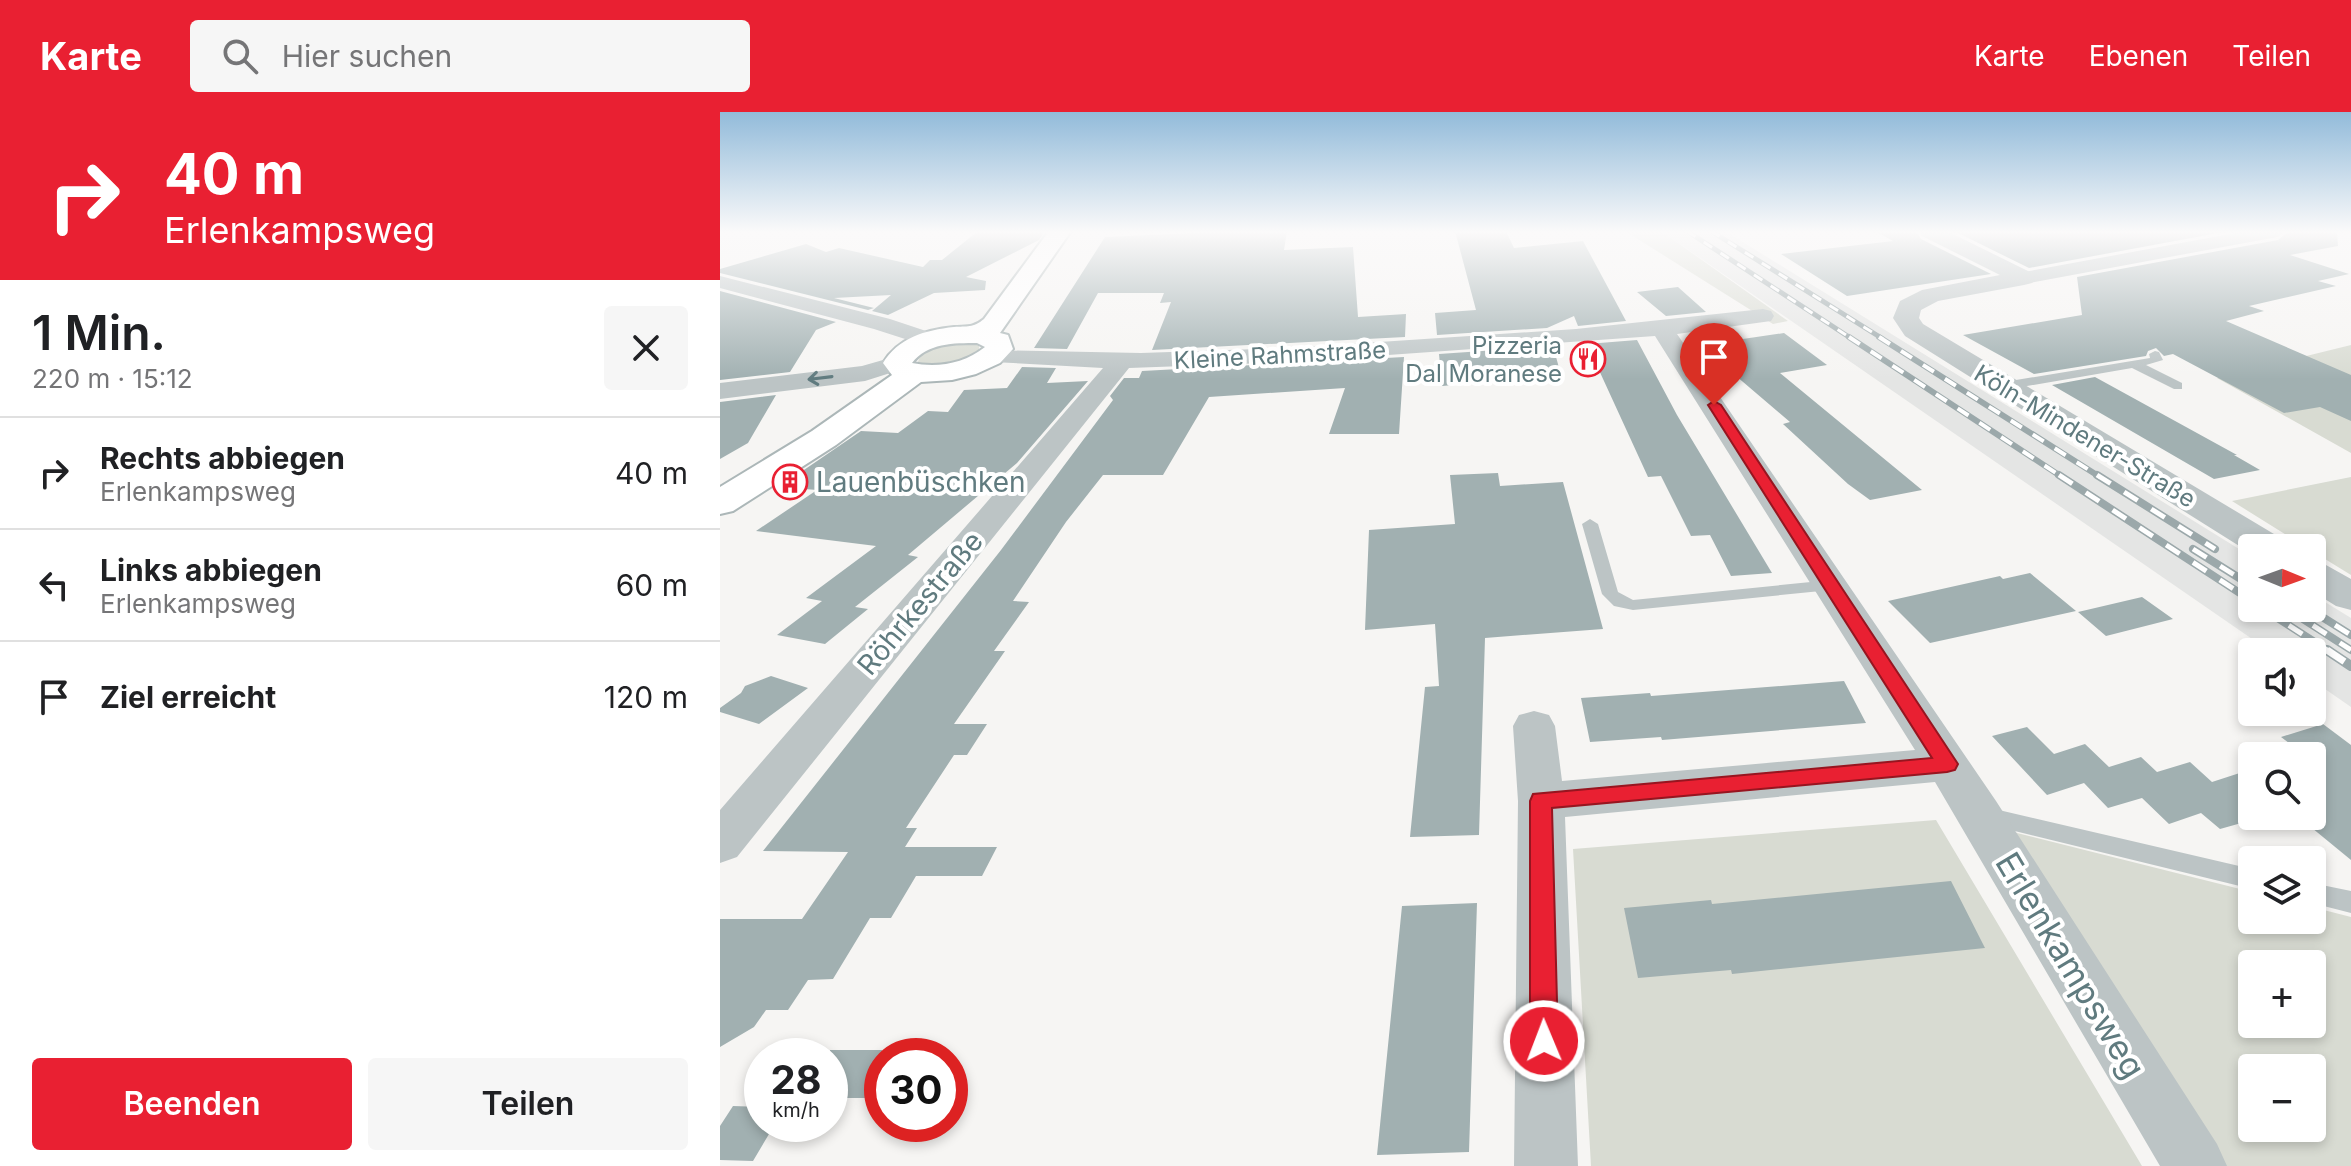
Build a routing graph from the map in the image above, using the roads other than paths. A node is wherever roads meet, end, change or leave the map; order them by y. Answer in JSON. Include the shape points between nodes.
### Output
{"nodes":[{"id":1,"x":1025,"y":280,"type":"edge"},
{"id":2,"x":2012,"y":280,"type":"edge"},
{"id":3,"x":720,"y":282,"type":"edge"},
{"id":4,"x":1763,"y":316,"type":"dead end"},
{"id":5,"x":1663,"y":330,"type":"junction"},
{"id":6,"x":930,"y":340,"type":"junction"},
{"id":7,"x":987,"y":345,"type":"junction"},
{"id":8,"x":2155,"y":354,"type":"dead end"},
{"id":9,"x":1120,"y":363,"type":"junction"},
{"id":10,"x":2134,"y":364,"type":"junction"},
{"id":11,"x":905,"y":368,"type":"junction"},
{"id":12,"x":2004,"y":386,"type":"junction"},
{"id":13,"x":2178,"y":386,"type":"dead end"},
{"id":14,"x":720,"y":391,"type":"edge"},
{"id":15,"x":720,"y":503,"type":"edge"},
{"id":16,"x":1590,"y":524,"type":"dead end"},
{"id":17,"x":2247,"y":534,"type":"edge"},
{"id":18,"x":2326,"y":582,"type":"edge"},
{"id":19,"x":1831,"y":585,"type":"junction"},
{"id":20,"x":2351,"y":597,"type":"edge"},
{"id":21,"x":1534,"y":726,"type":"dead end"},
{"id":22,"x":1947,"y":764,"type":"junction"},
{"id":23,"x":1541,"y":801,"type":"junction"},
{"id":24,"x":1980,"y":814,"type":"junction"},
{"id":25,"x":720,"y":843,"type":"edge"},
{"id":26,"x":2238,"y":876,"type":"edge"},
{"id":27,"x":2326,"y":896,"type":"edge"},
{"id":28,"x":2351,"y":902,"type":"edge"},
{"id":29,"x":1546,"y":1166,"type":"edge"},
{"id":30,"x":2195,"y":1166,"type":"edge"}],
"edges":[{"from":1,"to":7,"type":"main road","via":[[993,325]]},
{"from":2,"to":12,"type":"street","name":"Köln-Mindener-Straße","via":[[1924,296],[1909,306],[1906,318],[1919,334]]},
{"from":3,"to":6,"type":"street"},
{"from":4,"to":5,"type":"street","name":"Kleine Rahmstraße"},
{"from":5,"to":9,"type":"street","name":"Kleine Rahmstraße"},
{"from":5,"to":19,"type":"street","name":"Erlenkampsweg"},
{"from":6,"to":7,"type":"main road"},
{"from":6,"to":11,"type":"main road","via":[[906,351]]},
{"from":7,"to":9,"type":"street","name":"Kleine Rahmstraße"},
{"from":7,"to":11,"type":"main road","via":[[952,371]]},
{"from":8,"to":10,"type":"lane","via":[[2157,360]]},
{"from":9,"to":25,"type":"street","name":"Röhrkestraße"},
{"from":10,"to":12,"type":"lane"},
{"from":10,"to":13,"type":"lane"},
{"from":11,"to":14,"type":"street","one_way":true},
{"from":11,"to":15,"type":"main road","via":[[824,438]]},
{"from":12,"to":17,"type":"street","name":"Köln-Mindener-Straße"},
{"from":16,"to":19,"type":"lane","via":[[1610,594],[1620,602],[1633,605]]},
{"from":18,"to":20,"type":"street"},
{"from":19,"to":22,"type":"street","name":"Erlenkampsweg"},
{"from":21,"to":23,"type":"street"},
{"from":22,"to":23,"type":"street"},
{"from":22,"to":24,"type":"street","name":"Erlenkampsweg"},
{"from":23,"to":29,"type":"street"},
{"from":24,"to":26,"type":"lane"},
{"from":24,"to":30,"type":"street","name":"Erlenkampsweg"},
{"from":27,"to":28,"type":"lane"}]}
